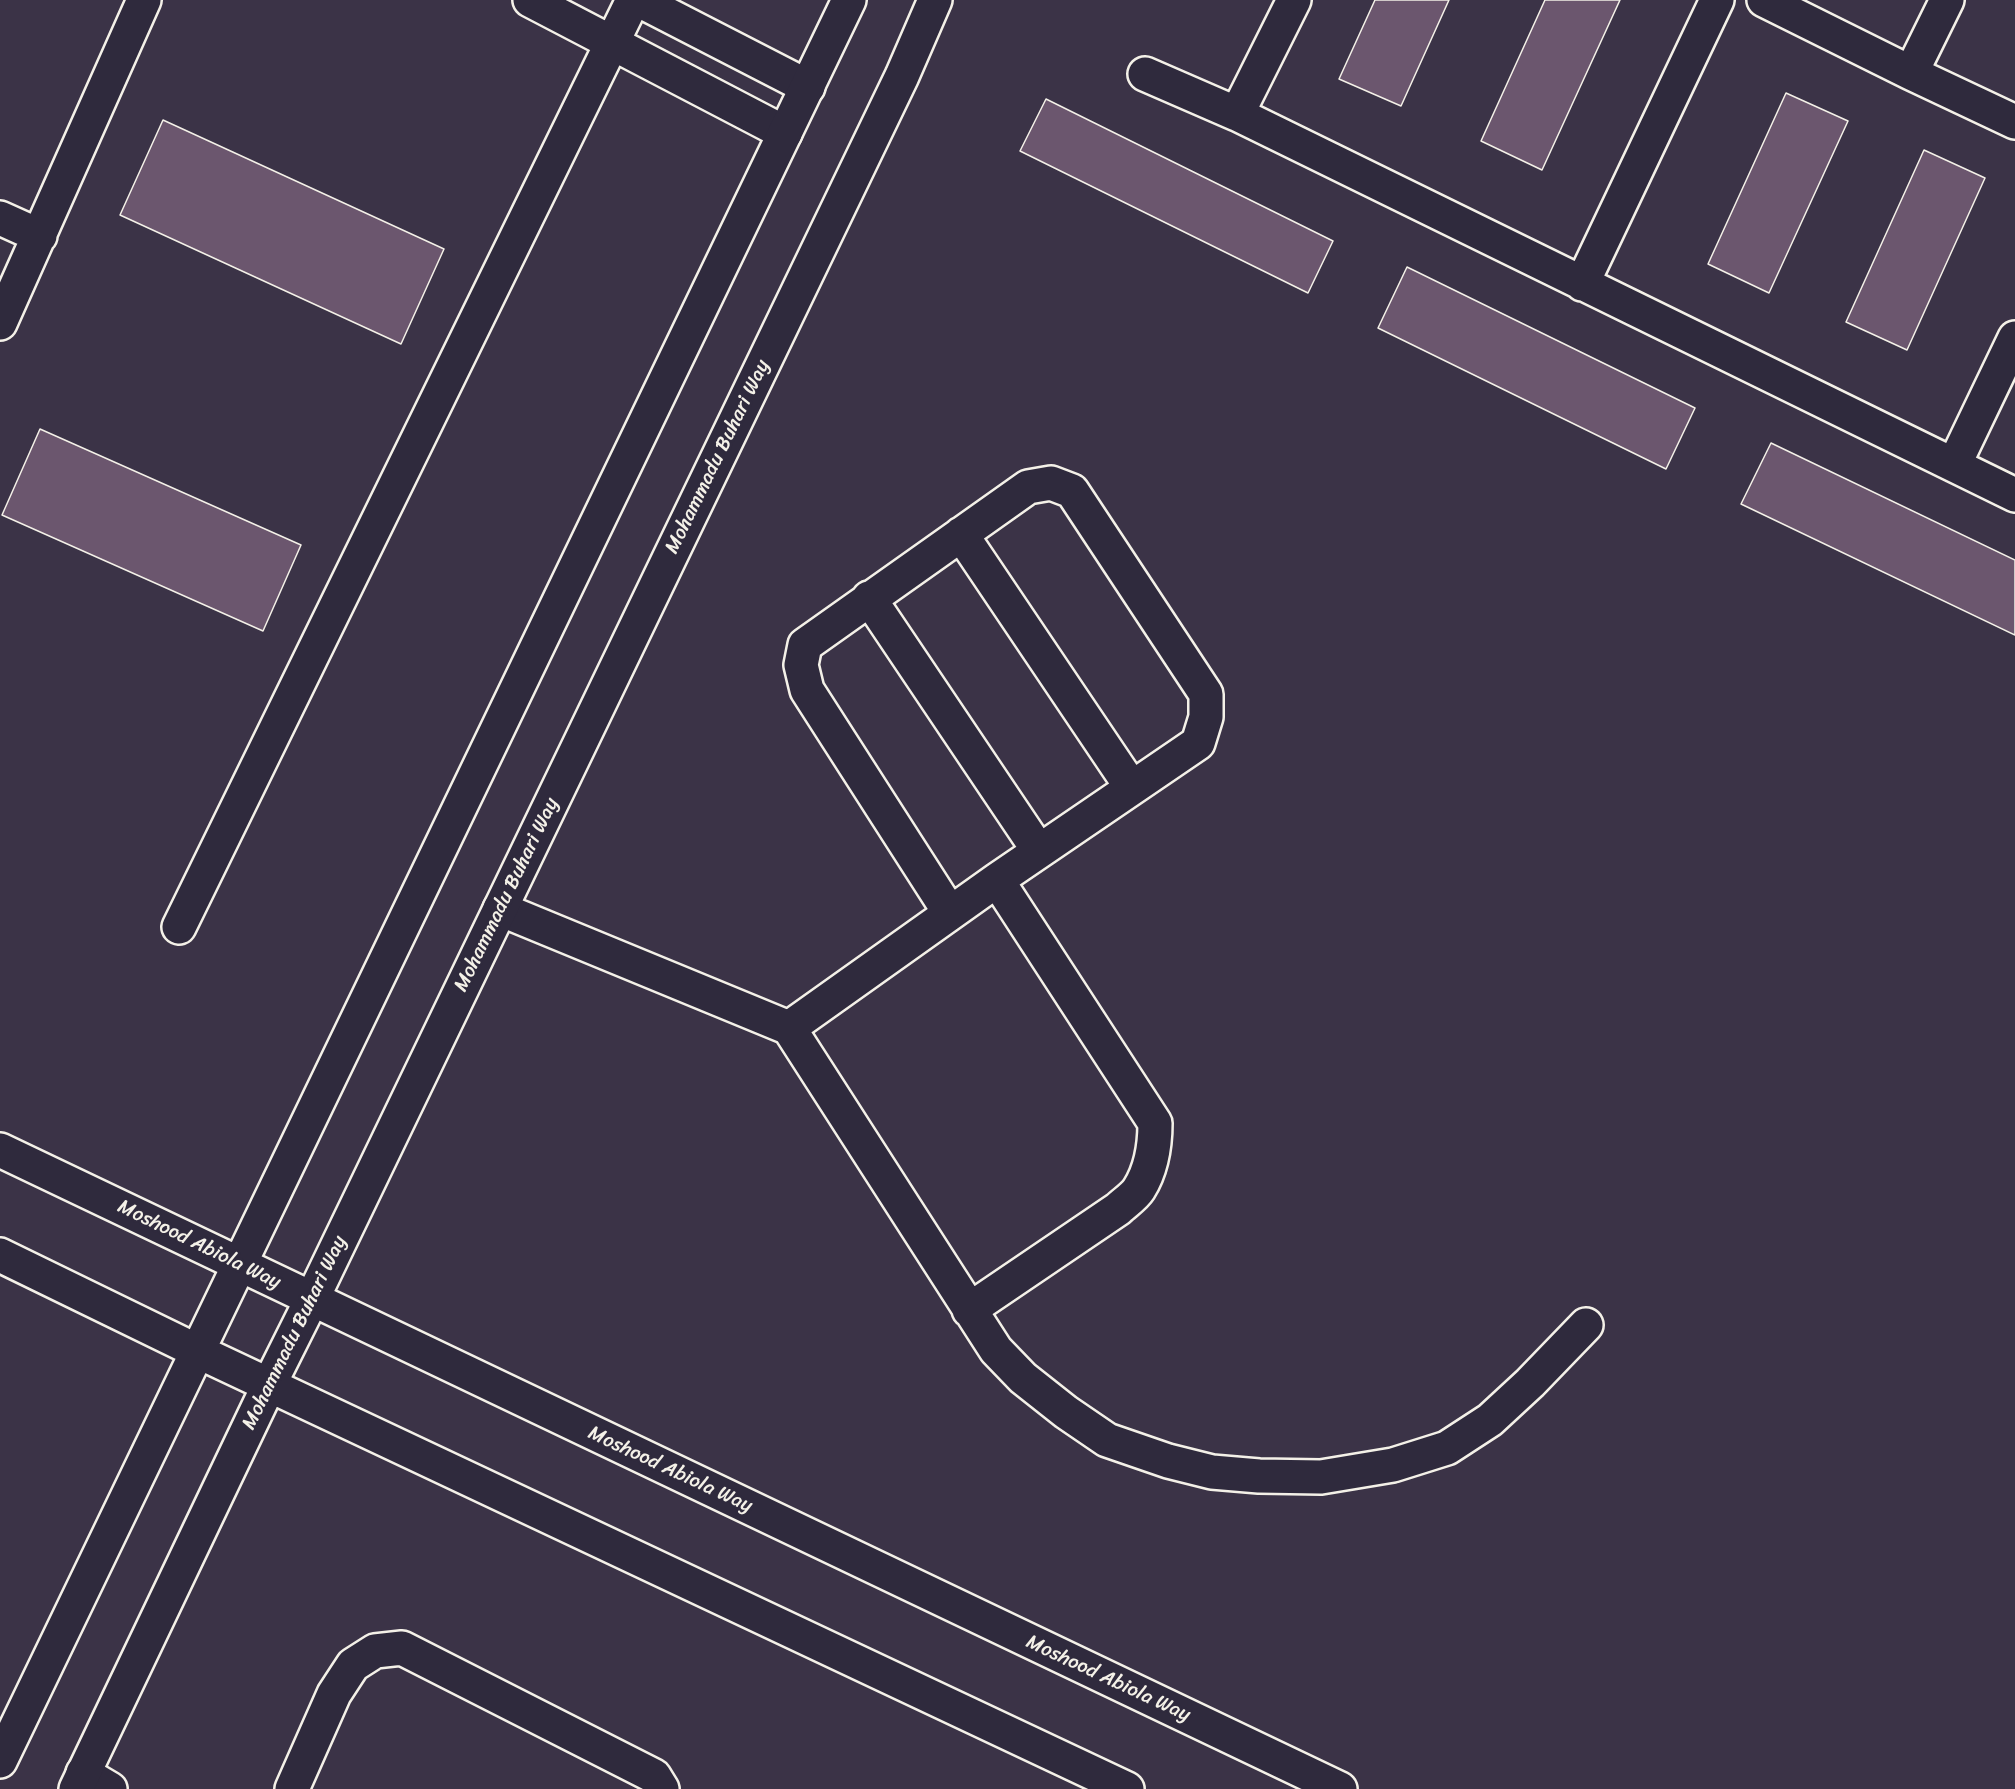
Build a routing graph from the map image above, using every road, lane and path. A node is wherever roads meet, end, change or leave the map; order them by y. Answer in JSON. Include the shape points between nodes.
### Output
{"nodes":[{"id":1,"x":144,"y":0,"type":"edge"},
{"id":2,"x":530,"y":0,"type":"edge"},
{"id":3,"x":633,"y":0,"type":"edge"},
{"id":4,"x":639,"y":0,"type":"edge"},
{"id":5,"x":849,"y":0,"type":"edge"},
{"id":6,"x":935,"y":0,"type":"edge"},
{"id":7,"x":1294,"y":0,"type":"edge"},
{"id":8,"x":1717,"y":0,"type":"edge"},
{"id":9,"x":1764,"y":0,"type":"edge"},
{"id":10,"x":1947,"y":0,"type":"edge"},
{"id":11,"x":613,"y":42,"type":"junction"},
{"id":12,"x":1911,"y":73,"type":"junction"},
{"id":13,"x":1145,"y":74,"type":"dead end"},
{"id":14,"x":808,"y":87,"type":"junction"},
{"id":15,"x":1238,"y":114,"type":"junction"},
{"id":16,"x":2015,"y":122,"type":"edge"},
{"id":17,"x":785,"y":133,"type":"junction"},
{"id":18,"x":0,"y":218,"type":"edge"},
{"id":19,"x":40,"y":236,"type":"junction"},
{"id":20,"x":1582,"y":285,"type":"junction"},
{"id":21,"x":0,"y":323,"type":"edge"},
{"id":22,"x":2015,"y":338,"type":"edge"},
{"id":23,"x":1954,"y":465,"type":"junction"},
{"id":24,"x":2015,"y":495,"type":"edge"},
{"id":25,"x":961,"y":534,"type":"junction"},
{"id":26,"x":869,"y":598,"type":"junction"},
{"id":27,"x":1132,"y":788,"type":"junction"},
{"id":28,"x":1039,"y":851,"type":"junction"},
{"id":29,"x":997,"y":880,"type":"junction"},
{"id":30,"x":500,"y":909,"type":"junction"},
{"id":31,"x":950,"y":913,"type":"junction"},
{"id":32,"x":179,"y":927,"type":"dead end"},
{"id":33,"x":789,"y":1028,"type":"junction"},
{"id":34,"x":0,"y":1150,"type":"edge"},
{"id":35,"x":0,"y":1255,"type":"edge"},
{"id":36,"x":238,"y":1264,"type":"junction"},
{"id":37,"x":312,"y":1299,"type":"junction"},
{"id":38,"x":969,"y":1310,"type":"junction"},
{"id":39,"x":1586,"y":1325,"type":"dead end"},
{"id":40,"x":197,"y":1351,"type":"junction"},
{"id":41,"x":269,"y":1384,"type":"junction"},
{"id":42,"x":0,"y":1761,"type":"edge"},
{"id":43,"x":90,"y":1784,"type":"edge"},
{"id":44,"x":292,"y":1789,"type":"edge"},
{"id":45,"x":662,"y":1789,"type":"edge"},
{"id":46,"x":1127,"y":1789,"type":"edge"},
{"id":47,"x":1340,"y":1789,"type":"edge"}],
"edges":[{"from":1,"to":19,"type":"main road"},
{"from":2,"to":11,"type":"main road"},
{"from":3,"to":11,"type":"main road"},
{"from":4,"to":14,"type":"main road"},
{"from":5,"to":14,"type":"main road"},
{"from":6,"to":30,"type":"main road","name":"Mohammadu Buhari Way","via":[[902,76]]},
{"from":7,"to":15,"type":"main road"},
{"from":8,"to":20,"type":"main road"},
{"from":9,"to":12,"type":"main road"},
{"from":10,"to":12,"type":"main road"},
{"from":11,"to":17,"type":"main road"},
{"from":11,"to":32,"type":"main road"},
{"from":12,"to":16,"type":"main road"},
{"from":13,"to":15,"type":"main road"},
{"from":14,"to":17,"type":"main road"},
{"from":15,"to":20,"type":"main road"},
{"from":17,"to":36,"type":"main road"},
{"from":18,"to":19,"type":"main road"},
{"from":19,"to":21,"type":"main road"},
{"from":20,"to":23,"type":"main road"},
{"from":22,"to":23,"type":"main road"},
{"from":23,"to":24,"type":"main road"},
{"from":25,"to":26,"type":"main road"},
{"from":25,"to":27,"type":"main road"},
{"from":25,"to":27,"type":"main road","via":[[1028,487],[1051,483],[1072,491],[1206,694],[1206,717],[1198,743]]},
{"from":26,"to":28,"type":"main road"},
{"from":26,"to":31,"type":"main road","via":[[806,645],[801,665],[807,690]]},
{"from":27,"to":28,"type":"main road"},
{"from":28,"to":29,"type":"main road"},
{"from":29,"to":31,"type":"main road"},
{"from":29,"to":38,"type":"main road","via":[[1155,1123],[1155,1140],[1138,1190],[1118,1209]]},
{"from":30,"to":33,"type":"main road"},
{"from":30,"to":37,"type":"main road","name":"Mohammadu Buhari Way"},
{"from":31,"to":33,"type":"main road"},
{"from":33,"to":38,"type":"main road"},
{"from":34,"to":36,"type":"main road","name":"Moshood Abiola Way"},
{"from":35,"to":40,"type":"main road"},
{"from":36,"to":37,"type":"main road","name":"Moshood Abiola Way"},
{"from":36,"to":40,"type":"main road"},
{"from":37,"to":41,"type":"main road","name":"Mohammadu Buhari Way"},
{"from":37,"to":47,"type":"main road","name":"Moshood Abiola Way"},
{"from":38,"to":39,"type":"main road","via":[[996,1350],[1023,1378],[1107,1440],[1212,1472],[1259,1476],[1321,1477],[1393,1465],[1447,1448],[1490,1420]]},
{"from":40,"to":41,"type":"main road"},
{"from":40,"to":42,"type":"main road"},
{"from":41,"to":43,"type":"main road","name":"Mohammadu Buhari Way"},
{"from":41,"to":46,"type":"main road"},
{"from":44,"to":45,"type":"main road","via":[[334,1694],[353,1665],[375,1651],[402,1648],[654,1776]]}]}
